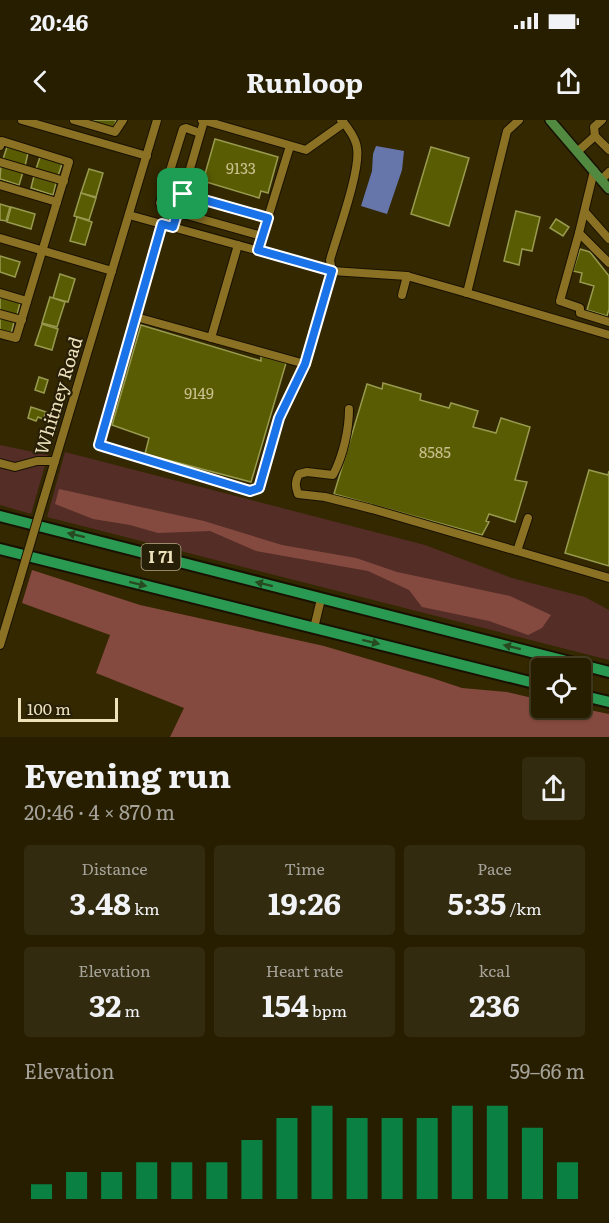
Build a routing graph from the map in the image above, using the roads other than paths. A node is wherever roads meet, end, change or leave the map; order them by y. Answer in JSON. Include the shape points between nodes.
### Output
{"nodes":[{"id":1,"x":22,"y":120,"type":"edge"},
{"id":2,"x":74,"y":120,"type":"edge"},
{"id":3,"x":123,"y":120,"type":"edge"},
{"id":4,"x":157,"y":120,"type":"edge"},
{"id":5,"x":203,"y":120,"type":"edge"},
{"id":6,"x":519,"y":120,"type":"edge"},
{"id":7,"x":550,"y":120,"type":"edge"},
{"id":8,"x":602,"y":120,"type":"edge"},
{"id":9,"x":609,"y":120,"type":"edge"},
{"id":10,"x":342,"y":122,"type":"edge"},
{"id":11,"x":200,"y":133,"type":"junction"},
{"id":12,"x":595,"y":134,"type":"junction"},
{"id":13,"x":0,"y":146,"type":"edge"},
{"id":14,"x":290,"y":146,"type":"junction"},
{"id":15,"x":609,"y":150,"type":"edge"},
{"id":16,"x":577,"y":152,"type":"junction"},
{"id":17,"x":147,"y":156,"type":"junction"},
{"id":18,"x":0,"y":162,"type":"edge"},
{"id":19,"x":594,"y":171,"type":"junction"},
{"id":20,"x":609,"y":172,"type":"edge"},
{"id":21,"x":602,"y":180,"type":"junction"},
{"id":22,"x":63,"y":181,"type":"junction"},
{"id":23,"x":0,"y":185,"type":"edge"},
{"id":24,"x":609,"y":189,"type":"edge"},
{"id":25,"x":183,"y":194,"type":"junction"},
{"id":26,"x":57,"y":202,"type":"junction"},
{"id":27,"x":585,"y":212,"type":"junction"},
{"id":28,"x":177,"y":213,"type":"junction"},
{"id":29,"x":129,"y":215,"type":"junction"},
{"id":30,"x":268,"y":218,"type":"junction"},
{"id":31,"x":162,"y":224,"type":"junction"},
{"id":32,"x":173,"y":227,"type":"junction"},
{"id":33,"x":579,"y":233,"type":"junction"},
{"id":34,"x":262,"y":236,"type":"junction"},
{"id":35,"x":0,"y":238,"type":"edge"},
{"id":36,"x":609,"y":239,"type":"edge"},
{"id":37,"x":238,"y":245,"type":"junction"},
{"id":38,"x":258,"y":250,"type":"junction"},
{"id":39,"x":42,"y":251,"type":"junction"},
{"id":40,"x":609,"y":263,"type":"edge"},
{"id":41,"x":112,"y":271,"type":"junction"},
{"id":42,"x":332,"y":271,"type":"junction"},
{"id":43,"x":407,"y":276,"type":"junction"},
{"id":44,"x":0,"y":293,"type":"edge"},
{"id":45,"x":467,"y":293,"type":"junction"},
{"id":46,"x":402,"y":295,"type":"dead end"},
{"id":47,"x":27,"y":301,"type":"junction"},
{"id":48,"x":0,"y":314,"type":"edge"},
{"id":49,"x":136,"y":317,"type":"junction"},
{"id":50,"x":22,"y":320,"type":"junction"},
{"id":51,"x":609,"y":322,"type":"edge"},
{"id":52,"x":0,"y":334,"type":"edge"},
{"id":53,"x":609,"y":335,"type":"edge"},
{"id":54,"x":210,"y":338,"type":"junction"},
{"id":55,"x":305,"y":364,"type":"junction"},
{"id":56,"x":349,"y":409,"type":"dead end"},
{"id":57,"x":55,"y":461,"type":"junction"},
{"id":58,"x":0,"y":463,"type":"edge"},
{"id":59,"x":0,"y":516,"type":"edge"},
{"id":60,"x":528,"y":518,"type":"dead end"},
{"id":61,"x":0,"y":549,"type":"edge"},
{"id":62,"x":517,"y":550,"type":"junction"},
{"id":63,"x":609,"y":578,"type":"edge"},
{"id":64,"x":321,"y":598,"type":"junction"},
{"id":65,"x":3,"y":622,"type":"edge"},
{"id":66,"x":314,"y":628,"type":"junction"},
{"id":67,"x":0,"y":645,"type":"edge"},
{"id":68,"x":609,"y":672,"type":"edge"},
{"id":69,"x":531,"y":682,"type":"edge"},
{"id":70,"x":591,"y":698,"type":"edge"},
{"id":71,"x":609,"y":702,"type":"edge"}],
"edges":[{"from":1,"to":17,"type":"street"},
{"from":2,"to":3,"type":"street","via":[[115,132]]},
{"from":4,"to":17,"type":"street","name":"Whitney Road"},
{"from":5,"to":11,"type":"street"},
{"from":5,"to":14,"type":"street"},
{"from":6,"to":45,"type":"street","via":[[507,131]]},
{"from":7,"to":16,"type":"main road"},
{"from":8,"to":12,"type":"street","via":[[594,127]]},
{"from":9,"to":12,"type":"street"},
{"from":10,"to":14,"type":"street","via":[[306,150]]},
{"from":10,"to":42,"type":"street","via":[[357,148],[355,173],[330,260]]},
{"from":11,"to":25,"type":"street"},
{"from":11,"to":28,"type":"street","via":[[183,129],[160,203],[162,208]]},
{"from":12,"to":15,"type":"street"},
{"from":12,"to":16,"type":"street"},
{"from":13,"to":22,"type":"street","via":[[2,141],[69,162]]},
{"from":14,"to":30,"type":"street"},
{"from":16,"to":19,"type":"main road"},
{"from":17,"to":29,"type":"street","name":"Whitney Road"},
{"from":18,"to":22,"type":"street"},
{"from":19,"to":21,"type":"main road"},
{"from":19,"to":27,"type":"street"},
{"from":20,"to":21,"type":"street"},
{"from":21,"to":24,"type":"main road"},
{"from":22,"to":26,"type":"street"},
{"from":23,"to":26,"type":"street"},
{"from":25,"to":28,"type":"street"},
{"from":25,"to":30,"type":"street"},
{"from":26,"to":39,"type":"street"},
{"from":27,"to":33,"type":"street"},
{"from":27,"to":36,"type":"street"},
{"from":28,"to":32,"type":"street"},
{"from":28,"to":34,"type":"street"},
{"from":29,"to":31,"type":"street"},
{"from":29,"to":41,"type":"street","name":"Whitney Road"},
{"from":30,"to":34,"type":"street"},
{"from":31,"to":32,"type":"street"},
{"from":31,"to":49,"type":"street"},
{"from":32,"to":37,"type":"street"},
{"from":33,"to":40,"type":"street"},
{"from":33,"to":51,"type":"street","via":[[560,301],[580,308],[580,313]]},
{"from":34,"to":38,"type":"street"},
{"from":35,"to":39,"type":"street"},
{"from":37,"to":38,"type":"street"},
{"from":37,"to":54,"type":"street"},
{"from":38,"to":42,"type":"street"},
{"from":39,"to":41,"type":"street"},
{"from":39,"to":47,"type":"street"},
{"from":41,"to":57,"type":"street","name":"Whitney Road"},
{"from":42,"to":43,"type":"street"},
{"from":42,"to":55,"type":"street"},
{"from":43,"to":45,"type":"street"},
{"from":43,"to":46,"type":"street"},
{"from":44,"to":47,"type":"street"},
{"from":45,"to":53,"type":"street"},
{"from":47,"to":50,"type":"street"},
{"from":48,"to":50,"type":"street"},
{"from":49,"to":54,"type":"street"},
{"from":49,"to":55,"type":"street","via":[[99,445],[250,491],[259,488],[279,418]]},
{"from":50,"to":52,"type":"street","via":[[16,338]]},
{"from":54,"to":55,"type":"street"},
{"from":56,"to":62,"type":"street","via":[[333,475],[299,474],[298,494],[372,509]]},
{"from":57,"to":58,"type":"street","via":[[15,467]]},
{"from":57,"to":65,"type":"street","name":"Whitney Road","bridge":true},
{"from":64,"to":59,"type":"highway","number":"I 71","one_way":true},
{"from":60,"to":62,"type":"street"},
{"from":61,"to":66,"type":"highway","number":"I 71","one_way":true},
{"from":62,"to":63,"type":"street"},
{"from":64,"to":66,"type":"street"},
{"from":68,"to":64,"type":"highway","number":"I 71","one_way":true},
{"from":65,"to":67,"type":"street","name":"Whitney Road"},
{"from":66,"to":69,"type":"highway","number":"I 71","one_way":true},
{"from":70,"to":71,"type":"highway"}]}
